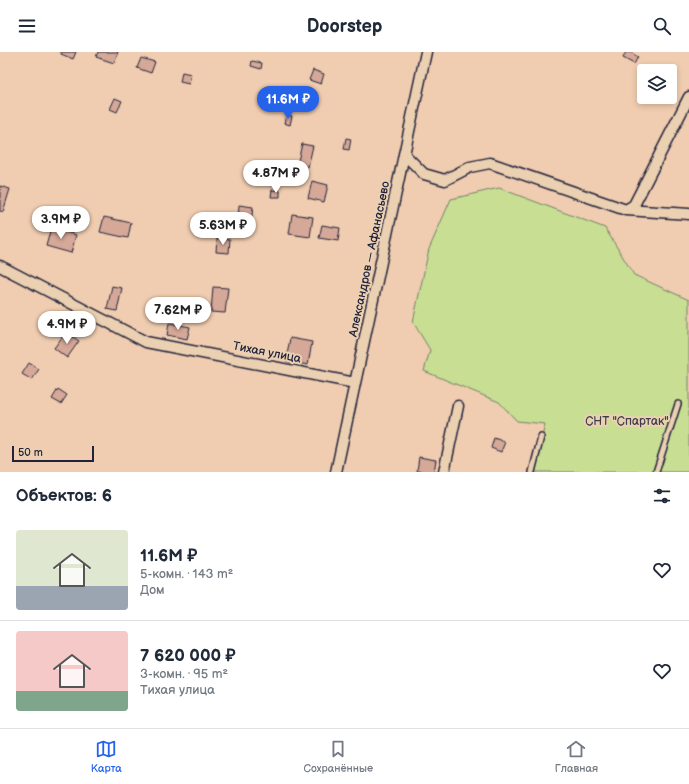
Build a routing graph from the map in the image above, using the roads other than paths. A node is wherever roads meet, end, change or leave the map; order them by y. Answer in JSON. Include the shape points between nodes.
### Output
{"nodes":[{"id":1,"x":426,"y":52,"type":"edge"},
{"id":2,"x":689,"y":97,"type":"edge"},
{"id":3,"x":404,"y":154,"type":"junction"},
{"id":4,"x":626,"y":210,"type":"junction"},
{"id":5,"x":689,"y":214,"type":"edge"},
{"id":6,"x":0,"y":266,"type":"edge"},
{"id":7,"x":356,"y":383,"type":"junction"},
{"id":8,"x":678,"y":404,"type":"dead end"},
{"id":9,"x":458,"y":406,"type":"dead end"},
{"id":10,"x":541,"y":437,"type":"dead end"},
{"id":11,"x":336,"y":472,"type":"edge"},
{"id":12,"x":444,"y":472,"type":"edge"},
{"id":13,"x":532,"y":472,"type":"edge"},
{"id":14,"x":656,"y":472,"type":"edge"}],
"edges":[{"from":1,"to":3,"type":"street","name":"Александров — Афанасьево"},
{"from":2,"to":4,"type":"street","via":[[634,205]]},
{"from":3,"to":4,"type":"street","via":[[424,174],[445,180],[470,167],[490,163]]},
{"from":3,"to":7,"type":"street","name":"Александров — Афанасьево"},
{"from":4,"to":5,"type":"street"},
{"from":6,"to":7,"type":"street","name":"Тихая улица","via":[[146,342]]},
{"from":7,"to":11,"type":"street","name":"Александров — Афанасьево"},
{"from":8,"to":14,"type":"lane"},
{"from":9,"to":12,"type":"street"},
{"from":10,"to":13,"type":"lane"}]}
